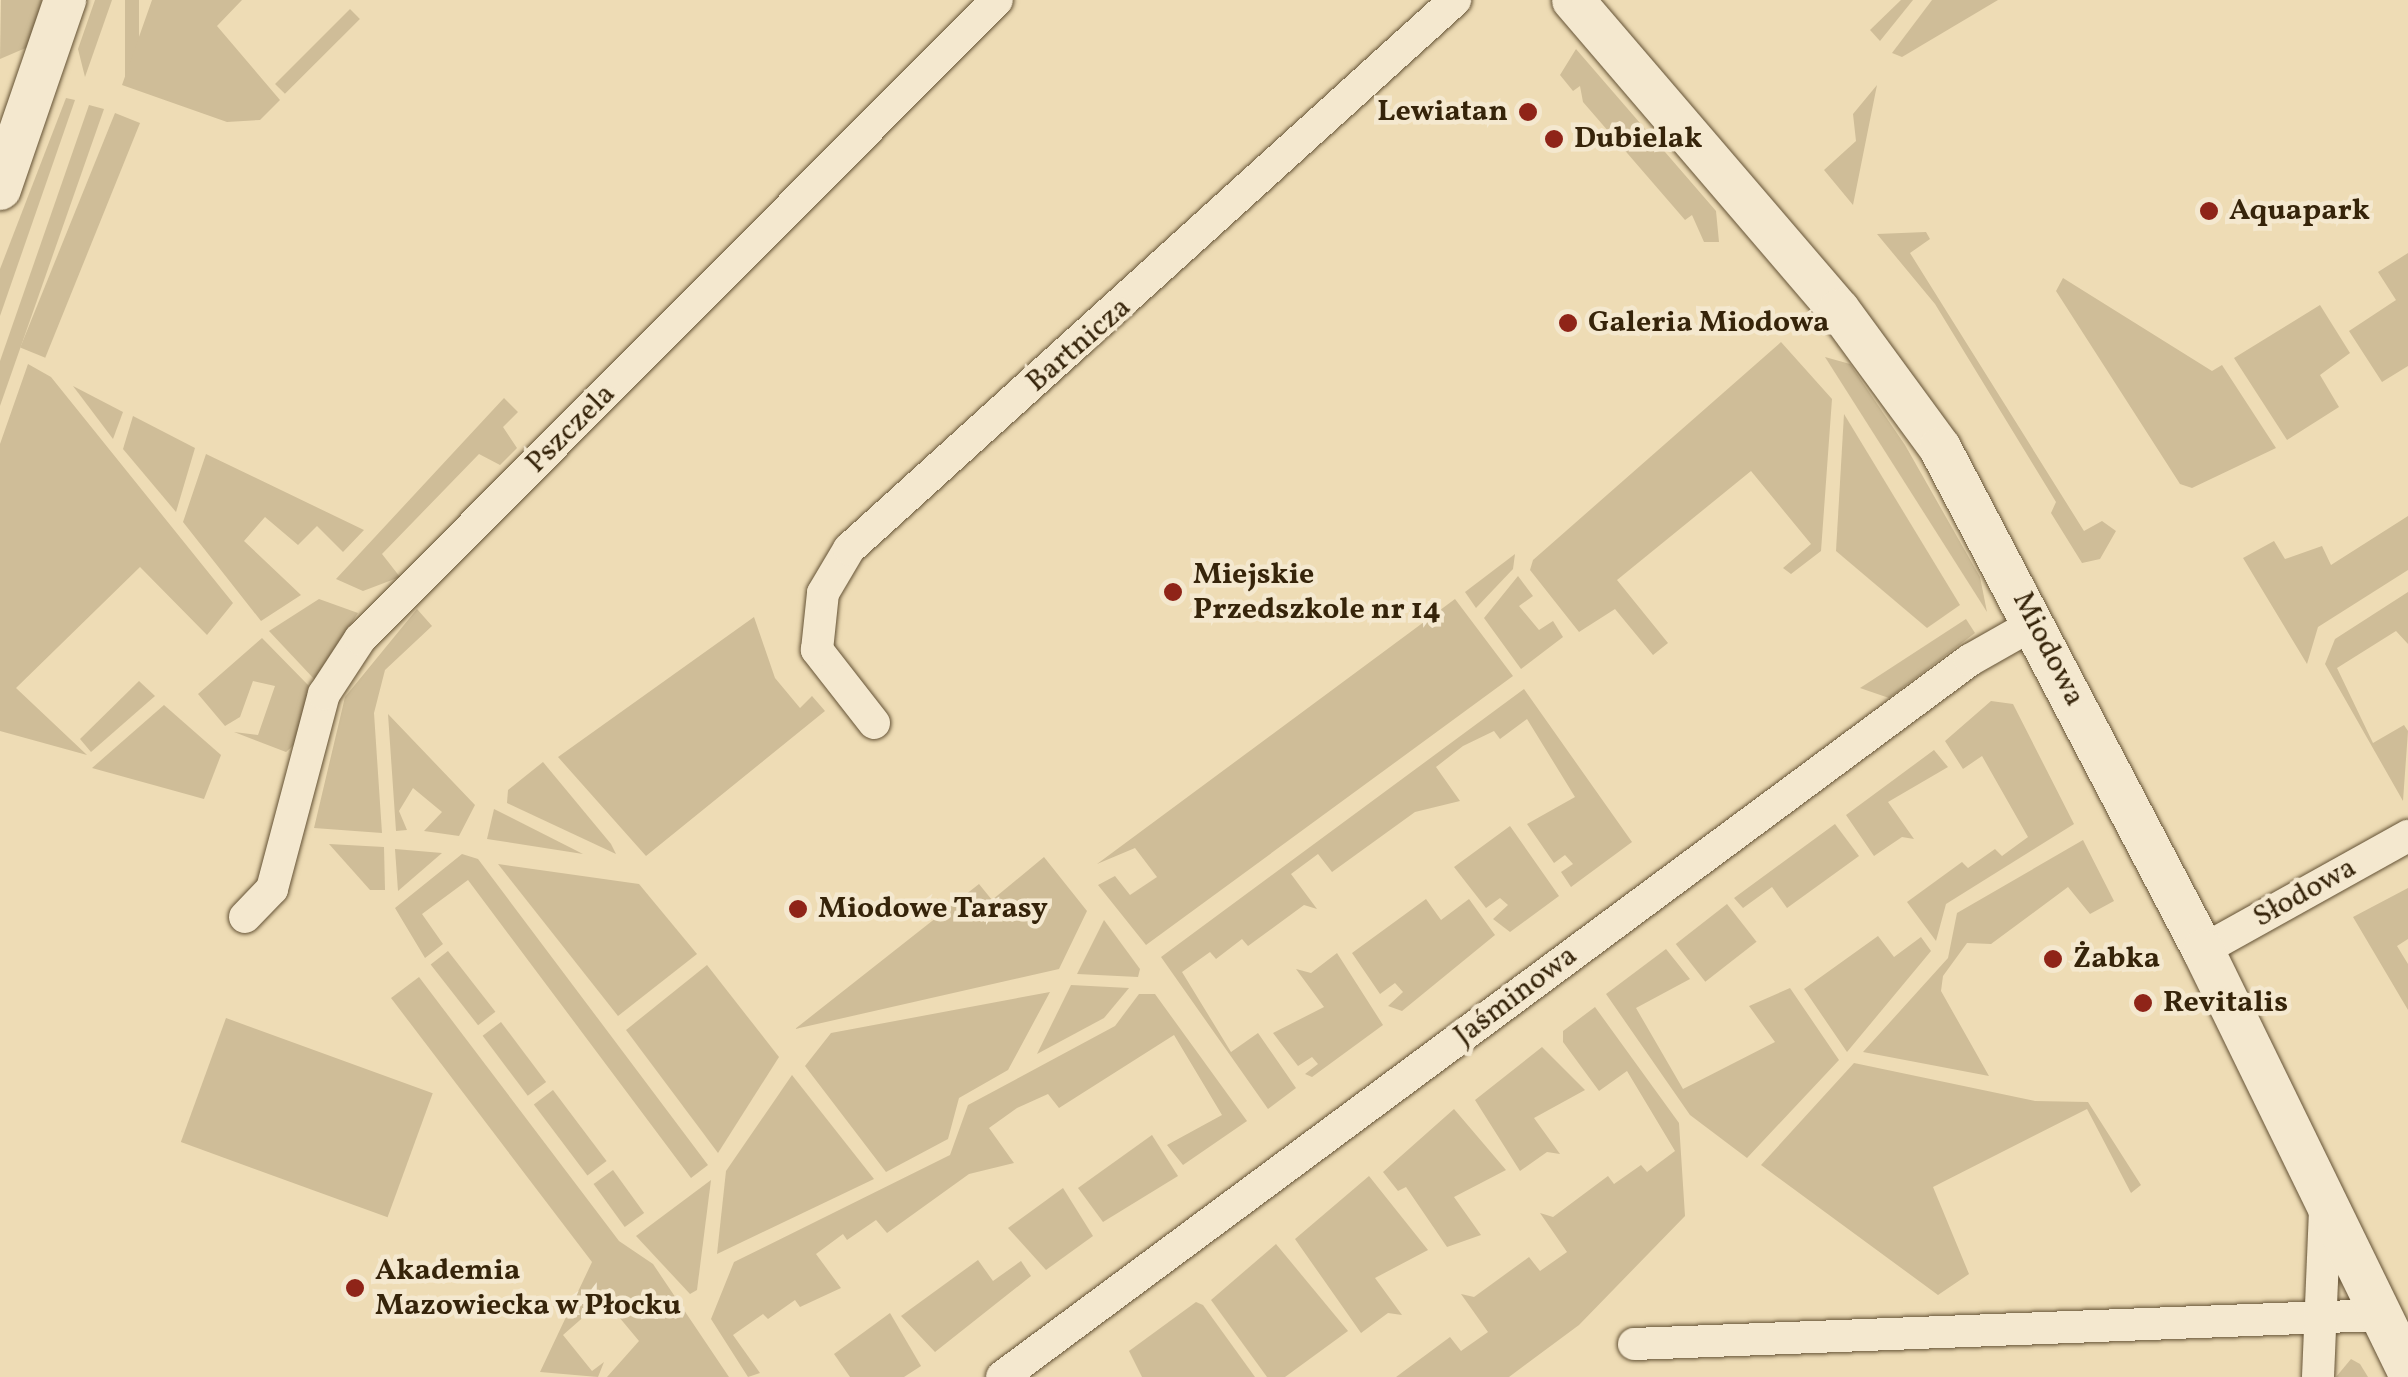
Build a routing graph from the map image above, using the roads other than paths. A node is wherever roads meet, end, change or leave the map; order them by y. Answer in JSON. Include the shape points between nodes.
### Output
{"nodes":[{"id":1,"x":65,"y":0,"type":"edge"},
{"id":2,"x":996,"y":0,"type":"edge"},
{"id":3,"x":1455,"y":0,"type":"edge"},
{"id":4,"x":1574,"y":0,"type":"edge"},
{"id":5,"x":0,"y":189,"type":"edge"},
{"id":6,"x":2036,"y":623,"type":"junction"},
{"id":7,"x":874,"y":723,"type":"dead end"},
{"id":8,"x":2408,"y":836,"type":"edge"},
{"id":9,"x":245,"y":917,"type":"dead end"},
{"id":10,"x":2203,"y":950,"type":"junction"},
{"id":11,"x":2325,"y":1208,"type":"junction"},
{"id":12,"x":2316,"y":1311,"type":"junction"},
{"id":13,"x":2378,"y":1315,"type":"junction"},
{"id":14,"x":1634,"y":1344,"type":"dead end"},
{"id":15,"x":2408,"y":1371,"type":"edge"},
{"id":16,"x":1002,"y":1377,"type":"edge"},
{"id":17,"x":2318,"y":1377,"type":"edge"}],
"edges":[{"from":1,"to":5,"type":"street"},
{"from":2,"to":9,"type":"street","name":"Pszczela","via":[[360,639],[324,694],[272,890]]},
{"from":3,"to":7,"type":"street","name":"Bartnicza","via":[[849,549],[823,593],[817,650]]},
{"from":4,"to":6,"type":"street","name":"Miodowa","via":[[1860,336],[1940,448]]},
{"from":6,"to":10,"type":"street","name":"Miodowa"},
{"from":6,"to":16,"type":"street","name":"Jaśminowa","via":[[1970,660]]},
{"from":8,"to":10,"type":"street","name":"Słodowa"},
{"from":10,"to":11,"type":"street","name":"Miodowa"},
{"from":11,"to":12,"type":"street"},
{"from":11,"to":13,"type":"street","name":"Miodowa"},
{"from":12,"to":13,"type":"street"},
{"from":12,"to":14,"type":"street"},
{"from":12,"to":17,"type":"street"},
{"from":13,"to":15,"type":"street","name":"Miodowa"}]}
